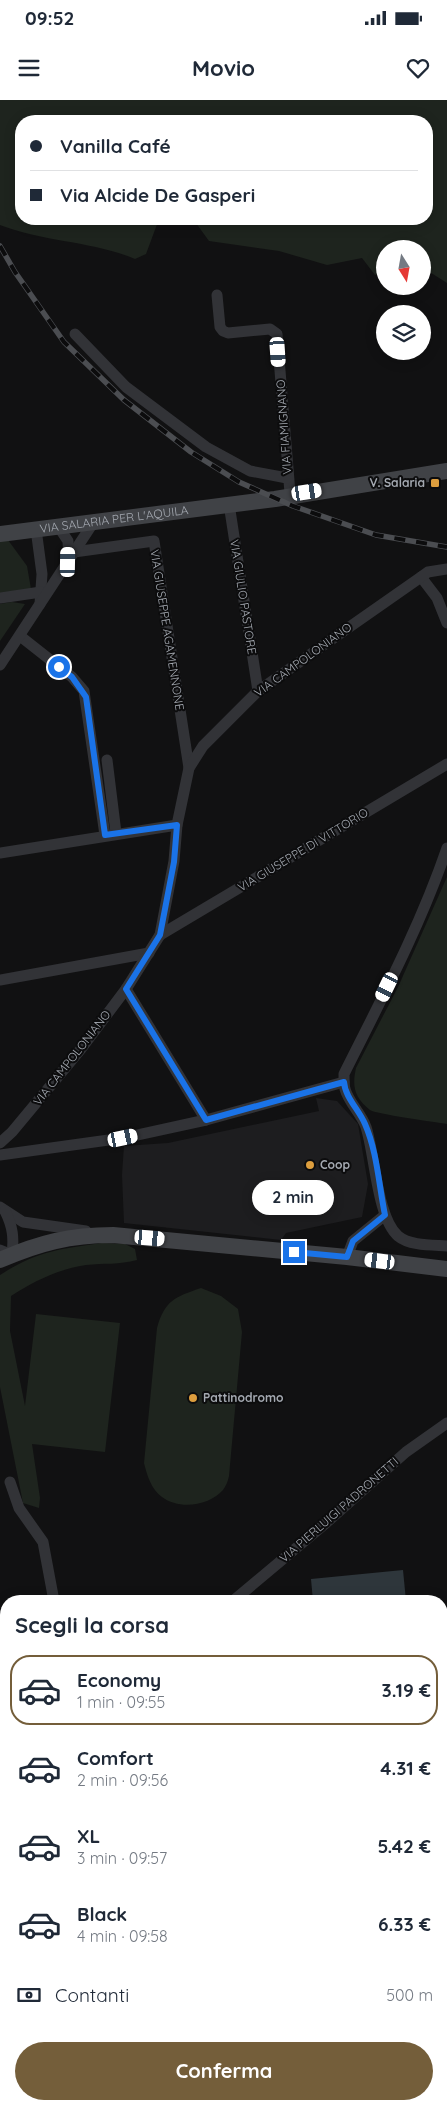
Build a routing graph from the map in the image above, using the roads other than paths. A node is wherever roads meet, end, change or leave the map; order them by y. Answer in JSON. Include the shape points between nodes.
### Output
{"nodes":[{"id":1,"x":217,"y":295,"type":"dead end"},
{"id":2,"x":75,"y":334,"type":"dead end"},
{"id":3,"x":447,"y":471,"type":"edge"},
{"id":4,"x":289,"y":486,"type":"junction"},
{"id":5,"x":307,"y":492,"type":"junction"},
{"id":6,"x":229,"y":504,"type":"junction"},
{"id":7,"x":95,"y":520,"type":"junction"},
{"id":8,"x":58,"y":526,"type":"junction"},
{"id":9,"x":36,"y":528,"type":"junction"},
{"id":10,"x":0,"y":534,"type":"edge"},
{"id":11,"x":71,"y":557,"type":"junction"},
{"id":12,"x":447,"y":569,"type":"edge"},
{"id":13,"x":421,"y":577,"type":"junction"},
{"id":14,"x":41,"y":592,"type":"junction"},
{"id":15,"x":0,"y":598,"type":"edge"},
{"id":16,"x":40,"y":606,"type":"junction"},
{"id":17,"x":447,"y":622,"type":"edge"},
{"id":18,"x":20,"y":636,"type":"junction"},
{"id":19,"x":0,"y":665,"type":"edge"},
{"id":20,"x":258,"y":691,"type":"junction"},
{"id":21,"x":107,"y":760,"type":"dead end"},
{"id":22,"x":447,"y":764,"type":"edge"},
{"id":23,"x":189,"y":768,"type":"junction"},
{"id":24,"x":177,"y":825,"type":"junction"},
{"id":25,"x":110,"y":834,"type":"junction"},
{"id":26,"x":447,"y":848,"type":"edge"},
{"id":27,"x":0,"y":853,"type":"edge"},
{"id":28,"x":160,"y":935,"type":"junction"},
{"id":29,"x":149,"y":953,"type":"junction"},
{"id":30,"x":0,"y":980,"type":"edge"},
{"id":31,"x":126,"y":989,"type":"junction"},
{"id":32,"x":344,"y":1082,"type":"junction"},
{"id":33,"x":206,"y":1120,"type":"junction"},
{"id":34,"x":0,"y":1144,"type":"edge"},
{"id":35,"x":0,"y":1155,"type":"edge"},
{"id":36,"x":2,"y":1209,"type":"edge"},
{"id":37,"x":385,"y":1215,"type":"junction"},
{"id":38,"x":113,"y":1235,"type":"junction"},
{"id":39,"x":447,"y":1246,"type":"edge"},
{"id":40,"x":4,"y":1255,"type":"edge"},
{"id":41,"x":347,"y":1257,"type":"junction"},
{"id":42,"x":447,"y":1269,"type":"edge"},
{"id":43,"x":447,"y":1424,"type":"edge"},
{"id":44,"x":10,"y":1482,"type":"dead end"},
{"id":45,"x":53,"y":1595,"type":"edge"},
{"id":46,"x":240,"y":1595,"type":"edge"}],
"edges":[{"from":1,"to":4,"type":"street","name":"VIA FIAMIGNANO","via":[[223,331],[270,329],[277,334]]},
{"from":2,"to":4,"type":"street","via":[[126,387],[206,447],[250,471]]},
{"from":3,"to":5,"type":"main road","name":"VIA SALARIA PER L'AQUILA"},
{"from":4,"to":5,"type":"main road","name":"VIA SALARIA PER L'AQUILA"},
{"from":4,"to":6,"type":"main road","name":"VIA SALARIA PER L'AQUILA"},
{"from":5,"to":6,"type":"main road","name":"VIA SALARIA PER L'AQUILA"},
{"from":6,"to":7,"type":"main road","name":"VIA SALARIA PER L'AQUILA"},
{"from":6,"to":20,"type":"street","name":"VIA GIULIO PASTORE"},
{"from":7,"to":8,"type":"main road","name":"VIA SALARIA PER L'AQUILA"},
{"from":7,"to":11,"type":"street"},
{"from":8,"to":9,"type":"main road","name":"VIA SALARIA PER L'AQUILA"},
{"from":8,"to":11,"type":"street","via":[[68,541]]},
{"from":9,"to":10,"type":"main road","name":"VIA SALARIA PER L'AQUILA"},
{"from":9,"to":14,"type":"street"},
{"from":11,"to":16,"type":"street"},
{"from":11,"to":23,"type":"street","name":"VIA GIUSEPPE AGAMENNONE","via":[[154,541]]},
{"from":12,"to":13,"type":"street","name":"VIA CAMPOLONIANO","via":[[428,572]]},
{"from":13,"to":17,"type":"street","via":[[437,598]]},
{"from":13,"to":20,"type":"street","name":"VIA CAMPOLONIANO"},
{"from":14,"to":15,"type":"street"},
{"from":14,"to":16,"type":"street"},
{"from":16,"to":18,"type":"street"},
{"from":18,"to":19,"type":"street"},
{"from":18,"to":25,"type":"street","via":[[72,677],[84,691]]},
{"from":20,"to":23,"type":"street","name":"VIA CAMPOLONIANO","via":[[204,746]]},
{"from":21,"to":25,"type":"street"},
{"from":22,"to":28,"type":"street","name":"VIA GIUSEPPE DI VITTORIO"},
{"from":23,"to":24,"type":"street","name":"VIA CAMPOLONIANO"},
{"from":24,"to":25,"type":"street"},
{"from":24,"to":28,"type":"street","name":"VIA CAMPOLONIANO","via":[[174,862]]},
{"from":25,"to":27,"type":"street"},
{"from":26,"to":32,"type":"street","via":[[404,952],[344,1074]]},
{"from":28,"to":29,"type":"street","name":"VIA CAMPOLONIANO"},
{"from":29,"to":30,"type":"street"},
{"from":29,"to":31,"type":"street","name":"VIA CAMPOLONIANO"},
{"from":31,"to":33,"type":"street"},
{"from":31,"to":34,"type":"street","name":"VIA CAMPOLONIANO","via":[[81,1049]]},
{"from":32,"to":33,"type":"street"},
{"from":32,"to":37,"type":"street","via":[[365,1124]]},
{"from":33,"to":35,"type":"street","via":[[123,1138]]},
{"from":36,"to":38,"type":"street","via":[[23,1222]]},
{"from":36,"to":40,"type":"street","via":[[12,1225],[14,1238]]},
{"from":37,"to":39,"type":"street","via":[[400,1238],[412,1243]]},
{"from":37,"to":41,"type":"street","via":[[353,1241]]},
{"from":38,"to":40,"type":"main road","via":[[53,1240]]},
{"from":38,"to":41,"type":"main road"},
{"from":41,"to":42,"type":"main road"},
{"from":43,"to":46,"type":"street","name":"VIA PIERLUIGI PADRONETTI","via":[[406,1452]]},
{"from":44,"to":45,"type":"street","via":[[19,1508],[43,1542]]}]}
